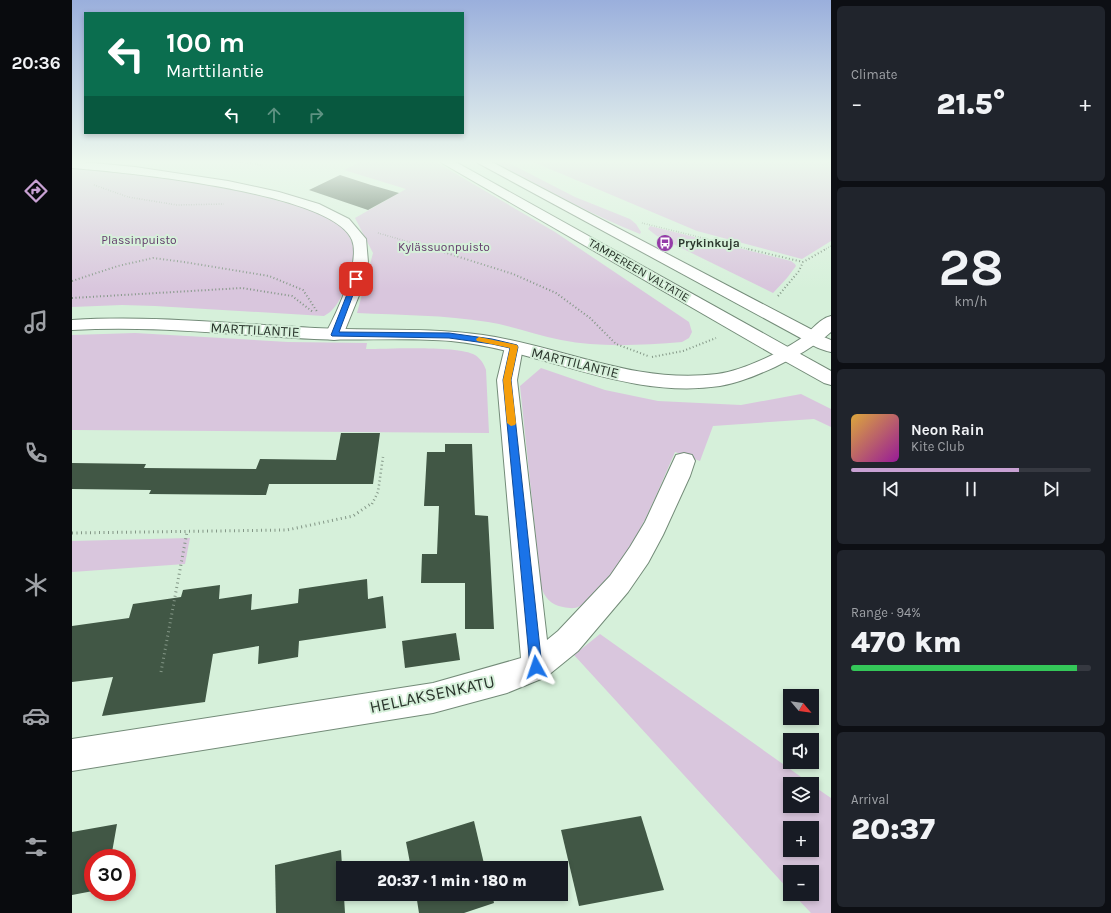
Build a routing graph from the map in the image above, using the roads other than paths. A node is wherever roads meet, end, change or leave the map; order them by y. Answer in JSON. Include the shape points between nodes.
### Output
{"nodes":[{"id":1,"x":301,"y":204,"type":"edge"},
{"id":2,"x":521,"y":204,"type":"edge"},
{"id":3,"x":562,"y":204,"type":"edge"},
{"id":4,"x":831,"y":321,"type":"edge"},
{"id":5,"x":72,"y":325,"type":"edge"},
{"id":6,"x":334,"y":335,"type":"junction"},
{"id":7,"x":814,"y":338,"type":"junction"},
{"id":8,"x":514,"y":347,"type":"junction"},
{"id":9,"x":831,"y":347,"type":"edge"},
{"id":10,"x":788,"y":355,"type":"junction"},
{"id":11,"x":831,"y":379,"type":"edge"},
{"id":12,"x":684,"y":460,"type":"dead end"},
{"id":13,"x":536,"y":667,"type":"junction"},
{"id":14,"x":72,"y":755,"type":"edge"}],
"edges":[{"from":1,"to":6,"type":"main road","via":[[339,218],[358,238],[360,258],[354,288]]},
{"from":2,"to":10,"type":"main road","name":"TAMPEREEN VALTATIE"},
{"from":3,"to":7,"type":"main road","name":"TAMPEREEN VALTATIE"},
{"from":4,"to":7,"type":"main road","name":"MARTTILANTIE"},
{"from":5,"to":6,"type":"main road","name":"MARTTILANTIE","via":[[143,324]]},
{"from":6,"to":8,"type":"main road","name":"MARTTILANTIE","via":[[449,335]]},
{"from":7,"to":9,"type":"main road","name":"TAMPEREEN VALTATIE"},
{"from":7,"to":10,"type":"main road","name":"MARTTILANTIE"},
{"from":8,"to":10,"type":"main road","name":"MARTTILANTIE","via":[[627,376],[666,382],[719,380],[746,373]]},
{"from":8,"to":13,"type":"main road","via":[[507,380]]},
{"from":10,"to":11,"type":"main road","name":"TAMPEREEN VALTATIE"},
{"from":12,"to":13,"type":"main road","name":"HELLAKSENKATU","via":[[654,528],[619,584],[568,641]]},
{"from":13,"to":14,"type":"main road","name":"HELLAKSENKATU","via":[[507,678],[433,698]]}]}
